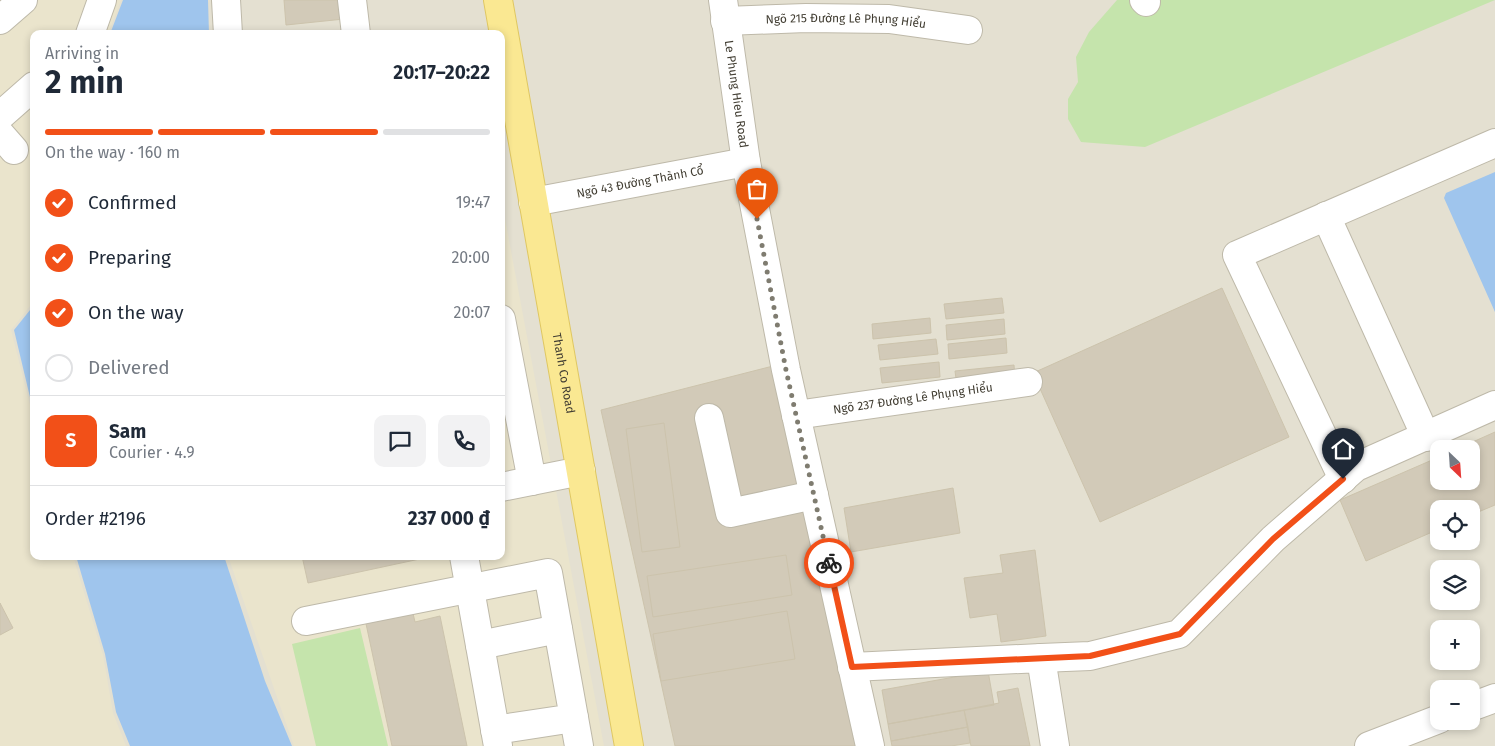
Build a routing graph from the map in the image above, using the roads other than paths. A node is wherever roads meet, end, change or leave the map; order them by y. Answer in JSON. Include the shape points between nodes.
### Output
{"nodes":[{"id":1,"x":23,"y":0,"type":"edge"},
{"id":2,"x":102,"y":0,"type":"edge"},
{"id":3,"x":226,"y":0,"type":"edge"},
{"id":4,"x":352,"y":0,"type":"edge"},
{"id":5,"x":498,"y":0,"type":"edge"},
{"id":6,"x":724,"y":11,"type":"edge"},
{"id":7,"x":0,"y":20,"type":"edge"},
{"id":8,"x":91,"y":30,"type":"edge"},
{"id":9,"x":228,"y":30,"type":"edge"},
{"id":10,"x":356,"y":30,"type":"edge"},
{"id":11,"x":503,"y":30,"type":"edge"},
{"id":12,"x":968,"y":30,"type":"dead end"},
{"id":13,"x":505,"y":40,"type":"edge"},
{"id":14,"x":30,"y":90,"type":"edge"},
{"id":15,"x":0,"y":116,"type":"edge"},
{"id":16,"x":1495,"y":143,"type":"edge"},
{"id":17,"x":746,"y":162,"type":"junction"},
{"id":18,"x":533,"y":202,"type":"junction"},
{"id":19,"x":1326,"y":216,"type":"junction"},
{"id":20,"x":505,"y":339,"type":"edge"},
{"id":21,"x":1028,"y":382,"type":"dead end"},
{"id":22,"x":1495,"y":405,"type":"edge"},
{"id":23,"x":796,"y":415,"type":"junction"},
{"id":24,"x":709,"y":418,"type":"dead end"},
{"id":25,"x":1426,"y":437,"type":"junction"},
{"id":26,"x":581,"y":471,"type":"junction"},
{"id":27,"x":1343,"y":479,"type":"junction"},
{"id":28,"x":532,"y":481,"type":"junction"},
{"id":29,"x":505,"y":486,"type":"edge"},
{"id":30,"x":814,"y":495,"type":"junction"},
{"id":31,"x":465,"y":560,"type":"edge"},
{"id":32,"x":470,"y":588,"type":"junction"},
{"id":33,"x":306,"y":621,"type":"dead end"},
{"id":34,"x":558,"y":630,"type":"junction"},
{"id":35,"x":480,"y":645,"type":"junction"},
{"id":36,"x":1041,"y":658,"type":"junction"},
{"id":37,"x":852,"y":667,"type":"junction"},
{"id":38,"x":1495,"y":698,"type":"edge"},
{"id":39,"x":1480,"y":704,"type":"edge"},
{"id":40,"x":574,"y":718,"type":"junction"},
{"id":41,"x":1430,"y":722,"type":"edge"},
{"id":42,"x":496,"y":738,"type":"edge"},
{"id":43,"x":579,"y":746,"type":"edge"},
{"id":44,"x":629,"y":746,"type":"edge"},
{"id":45,"x":870,"y":746,"type":"edge"},
{"id":46,"x":1055,"y":746,"type":"edge"},
{"id":47,"x":1369,"y":746,"type":"edge"}],
"edges":[{"from":1,"to":7,"type":"street"},
{"from":2,"to":8,"type":"street"},
{"from":3,"to":9,"type":"street"},
{"from":4,"to":10,"type":"street"},
{"from":5,"to":11,"type":"main road","name":"Thanh Co Road"},
{"from":6,"to":12,"type":"street","name":"Ngõ 215 Đường Lê Phụng Hiểu","via":[[806,18],[889,19]]},
{"from":6,"to":17,"type":"street","name":"Le Phung Hieu Road"},
{"from":13,"to":18,"type":"main road","name":"Thanh Co Road"},
{"from":14,"to":15,"type":"street"},
{"from":16,"to":19,"type":"street"},
{"from":17,"to":18,"type":"street","name":"Ngõ 43 Đường Thành Cổ"},
{"from":17,"to":23,"type":"street","name":"Le Phung Hieu Road"},
{"from":18,"to":26,"type":"main road","name":"Thanh Co Road"},
{"from":19,"to":25,"type":"street"},
{"from":19,"to":27,"type":"street","via":[[1237,255]]},
{"from":20,"to":28,"type":"street"},
{"from":21,"to":23,"type":"street","name":"Ngõ 237 Đường Lê Phụng Hiểu"},
{"from":22,"to":25,"type":"street"},
{"from":23,"to":30,"type":"street","name":"Le Phung Hieu Road"},
{"from":24,"to":30,"type":"street","via":[[730,513]]},
{"from":25,"to":27,"type":"street","via":[[1356,468]]},
{"from":26,"to":28,"type":"street"},
{"from":26,"to":44,"type":"main road","name":"Thanh Co Road"},
{"from":27,"to":36,"type":"street","via":[[1273,539],[1180,634],[1090,656]]},
{"from":28,"to":29,"type":"street"},
{"from":30,"to":37,"type":"street","name":"Le Phung Hieu Road"},
{"from":31,"to":32,"type":"street"},
{"from":32,"to":33,"type":"street"},
{"from":32,"to":34,"type":"street","via":[[548,573]]},
{"from":32,"to":35,"type":"street"},
{"from":34,"to":35,"type":"street"},
{"from":34,"to":40,"type":"street"},
{"from":35,"to":42,"type":"street"},
{"from":36,"to":37,"type":"street"},
{"from":36,"to":46,"type":"street"},
{"from":37,"to":45,"type":"street","name":"Le Phung Hieu Road"},
{"from":38,"to":39,"type":"street"},
{"from":40,"to":42,"type":"street"},
{"from":40,"to":43,"type":"street"},
{"from":41,"to":47,"type":"street"}]}
